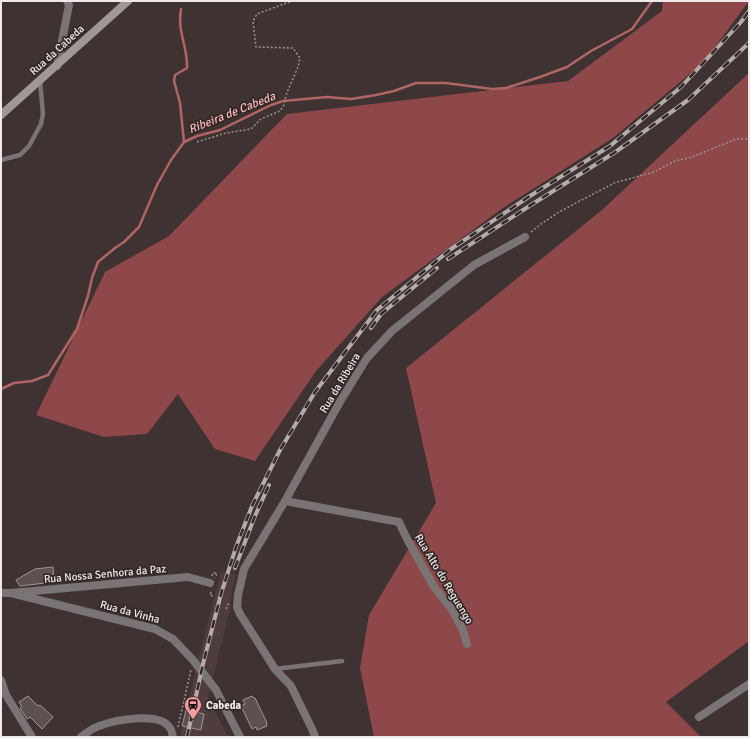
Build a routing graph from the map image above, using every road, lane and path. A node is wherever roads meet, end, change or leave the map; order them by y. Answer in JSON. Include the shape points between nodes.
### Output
{"nodes":[{"id":1,"x":67,"y":1,"type":"edge"},
{"id":2,"x":128,"y":1,"type":"edge"},
{"id":3,"x":292,"y":1,"type":"edge"},
{"id":4,"x":57,"y":66,"type":"junction"},
{"id":5,"x":40,"y":81,"type":"junction"},
{"id":6,"x":1,"y":115,"type":"edge"},
{"id":7,"x":749,"y":139,"type":"edge"},
{"id":8,"x":197,"y":142,"type":"dead end"},
{"id":9,"x":1,"y":160,"type":"edge"},
{"id":10,"x":525,"y":237,"type":"joint"},
{"id":11,"x":285,"y":501,"type":"junction"},
{"id":12,"x":210,"y":583,"type":"dead end"},
{"id":13,"x":1,"y":593,"type":"edge"},
{"id":14,"x":11,"y":593,"type":"junction"},
{"id":15,"x":467,"y":644,"type":"dead end"},
{"id":16,"x":193,"y":660,"type":"junction"},
{"id":17,"x":342,"y":661,"type":"dead end"},
{"id":18,"x":275,"y":669,"type":"junction"},
{"id":19,"x":1,"y":680,"type":"edge"},
{"id":20,"x":749,"y":684,"type":"edge"},
{"id":21,"x":699,"y":717,"type":"dead end"},
{"id":22,"x":175,"y":734,"type":"edge"},
{"id":23,"x":32,"y":737,"type":"edge"},
{"id":24,"x":80,"y":737,"type":"edge"},
{"id":25,"x":240,"y":737,"type":"edge"},
{"id":26,"x":315,"y":737,"type":"edge"}],
"edges":[{"from":1,"to":4,"type":"street","via":[[69,5]]},
{"from":2,"to":4,"type":"main road","name":"Rua da Cabeda"},
{"from":3,"to":8,"type":"path","via":[[256,14],[253,21],[256,47],[293,48],[300,58],[280,111],[261,119],[251,129]]},
{"from":4,"to":5,"type":"main road","name":"Rua da Cabeda"},
{"from":5,"to":6,"type":"main road","name":"Rua da Cabeda"},
{"from":5,"to":9,"type":"lane","via":[[43,114],[41,124],[29,146],[20,155]]},
{"from":7,"to":10,"type":"path","via":[[736,139],[692,157],[675,161],[654,172],[614,183],[559,212]]},
{"from":10,"to":11,"type":"street","name":"Rua da Ribeira","via":[[474,265],[392,331],[367,358]]},
{"from":11,"to":15,"type":"street","name":"Rua Alto do Reguengo","via":[[399,522],[434,586],[451,608]]},
{"from":11,"to":18,"type":"street","name":"Rua da Ribeira","via":[[244,569],[237,607]]},
{"from":12,"to":14,"type":"street","name":"Rua Nossa Senhora da Paz","via":[[188,578]]},
{"from":13,"to":14,"type":"street","name":"Rua Nossa Senhora da Paz"},
{"from":14,"to":16,"type":"street","name":"Rua da Vinha","via":[[155,628],[173,639]]},
{"from":16,"to":22,"type":"path"},
{"from":16,"to":25,"type":"street","name":"Rua da Vinha","via":[[216,690]]},
{"from":17,"to":18,"type":"lane"},
{"from":18,"to":26,"type":"street","via":[[291,686]]},
{"from":19,"to":23,"type":"street","via":[[6,695]]},
{"from":20,"to":21,"type":"street"},
{"from":22,"to":24,"type":"street","via":[[162,721],[145,718],[98,726]]}]}
